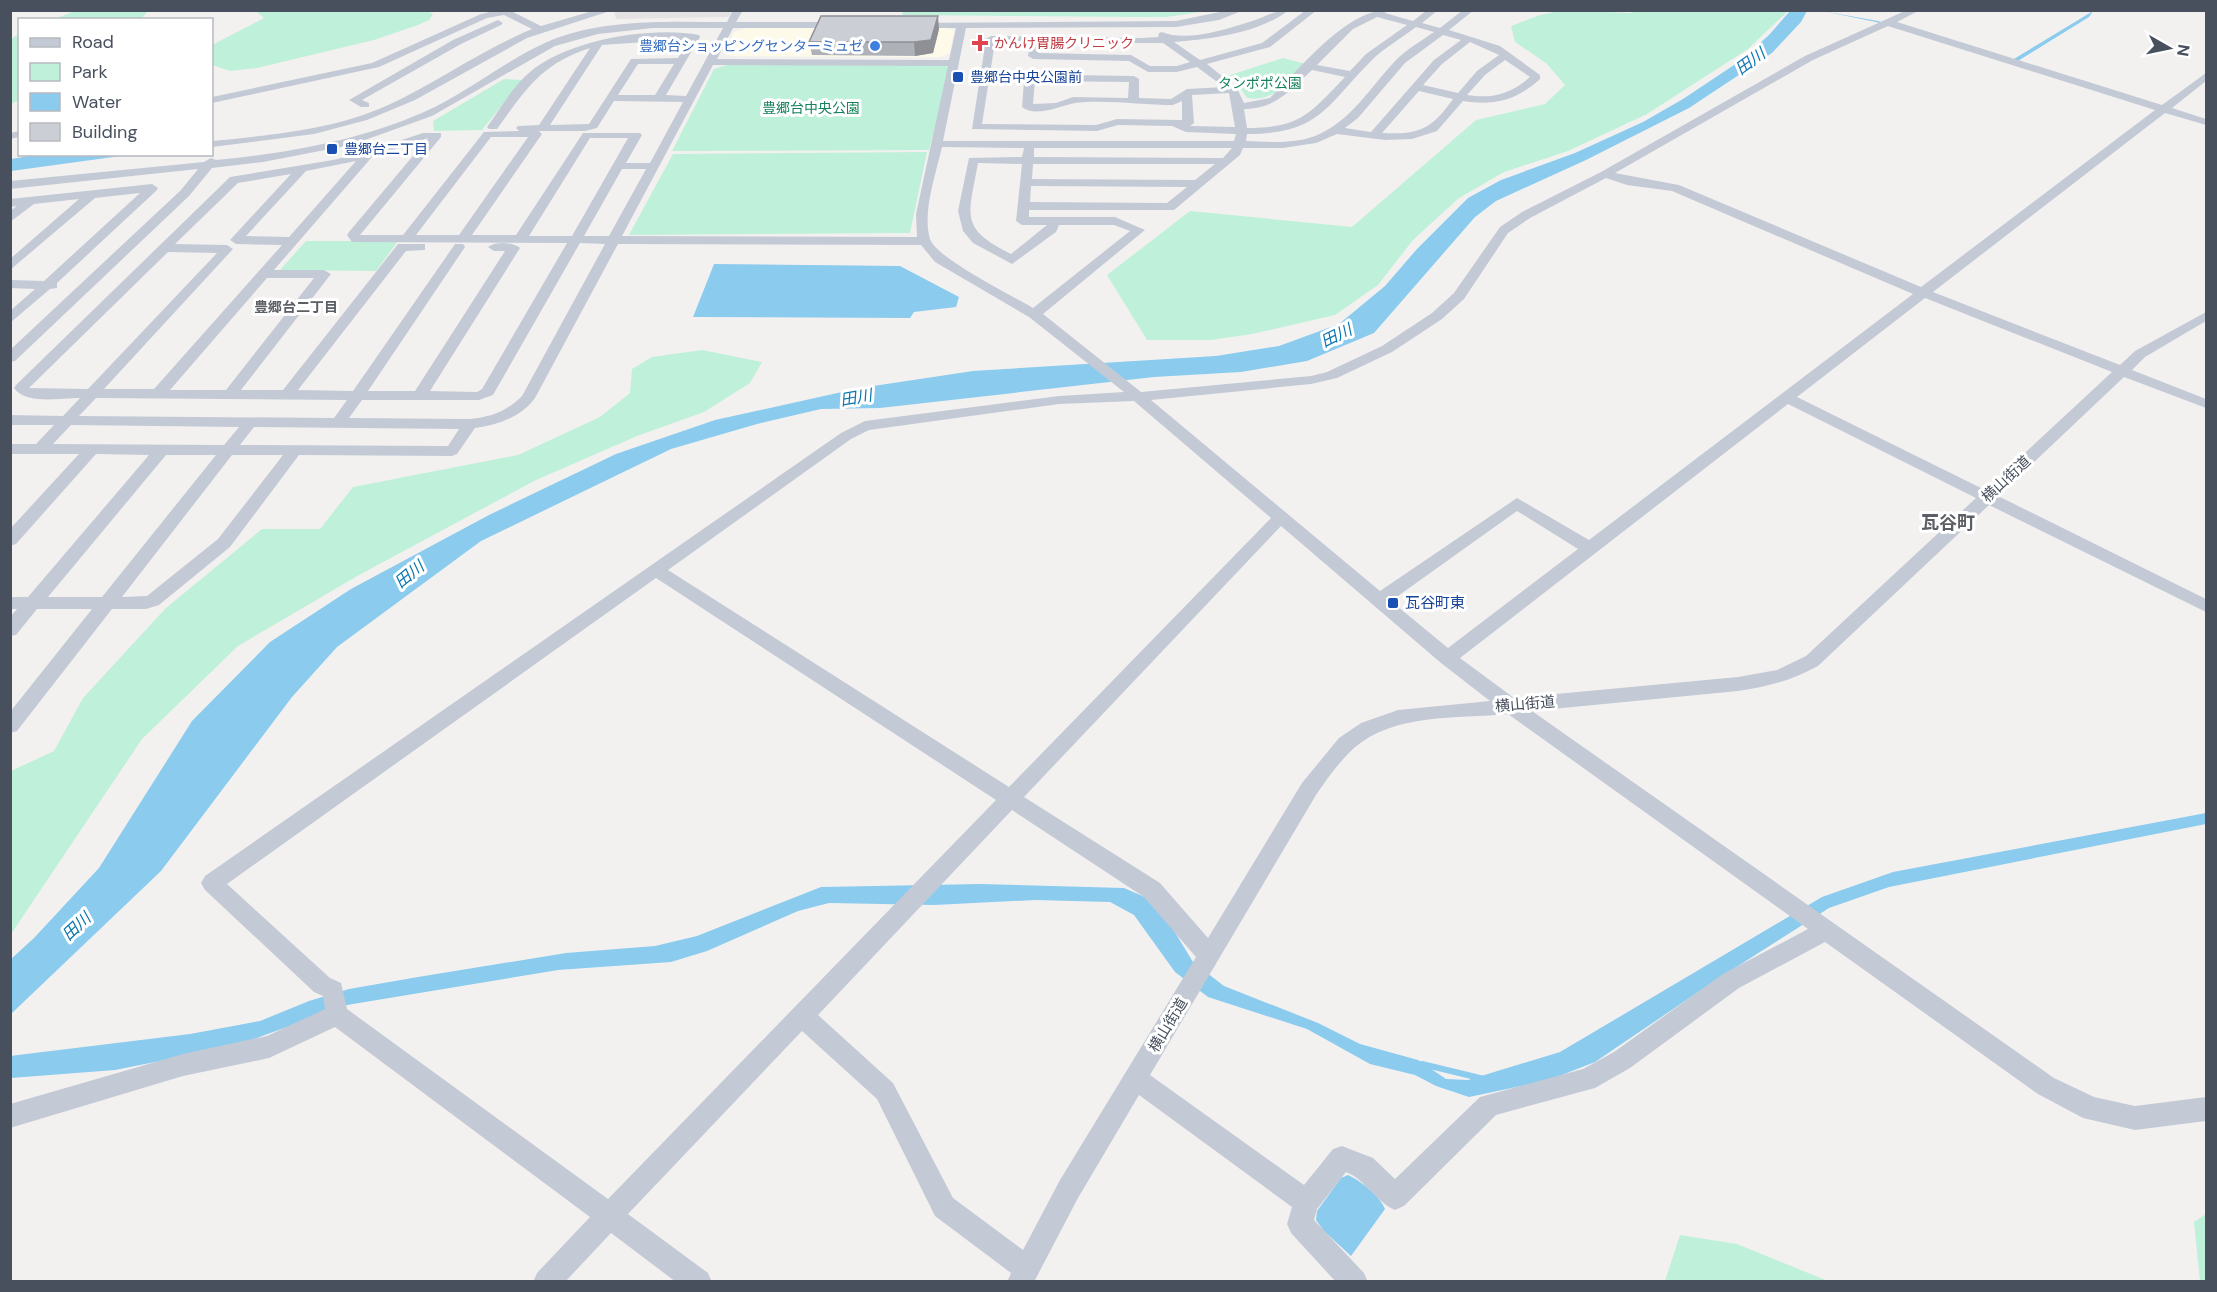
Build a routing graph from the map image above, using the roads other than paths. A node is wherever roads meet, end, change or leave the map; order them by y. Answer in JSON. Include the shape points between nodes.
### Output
{"nodes":[{"id":1,"x":1240,"y":10,"type":"edge"},
{"id":2,"x":1285,"y":10,"type":"edge"},
{"id":3,"x":1434,"y":10,"type":"edge"},
{"id":4,"x":1470,"y":10,"type":"edge"},
{"id":5,"x":1916,"y":10,"type":"edge"},
{"id":6,"x":505,"y":11,"type":"edge"},
{"id":7,"x":605,"y":11,"type":"edge"},
{"id":8,"x":1312,"y":11,"type":"edge"},
{"id":9,"x":1380,"y":12,"type":"edge"},
{"id":10,"x":515,"y":17,"type":"junction"},
{"id":11,"x":734,"y":18,"type":"edge"},
{"id":12,"x":855,"y":24,"type":"edge"},
{"id":13,"x":899,"y":24,"type":"edge"},
{"id":14,"x":962,"y":24,"type":"junction"},
{"id":15,"x":1160,"y":24,"type":"junction"},
{"id":16,"x":1414,"y":24,"type":"junction"},
{"id":17,"x":1889,"y":24,"type":"junction"},
{"id":18,"x":540,"y":29,"type":"junction"},
{"id":19,"x":1440,"y":31,"type":"junction"},
{"id":20,"x":1035,"y":39,"type":"junction"},
{"id":21,"x":1468,"y":39,"type":"junction"},
{"id":22,"x":1164,"y":40,"type":"junction"},
{"id":23,"x":598,"y":44,"type":"junction"},
{"id":24,"x":495,"y":49,"type":"junction"},
{"id":25,"x":525,"y":54,"type":"junction"},
{"id":26,"x":1505,"y":55,"type":"junction"},
{"id":27,"x":681,"y":61,"type":"junction"},
{"id":28,"x":710,"y":62,"type":"junction"},
{"id":29,"x":955,"y":63,"type":"junction"},
{"id":30,"x":1200,"y":63,"type":"junction"},
{"id":31,"x":1309,"y":66,"type":"junction"},
{"id":32,"x":1352,"y":75,"type":"junction"},
{"id":33,"x":2206,"y":76,"type":"edge"},
{"id":34,"x":1030,"y":77,"type":"junction"},
{"id":35,"x":970,"y":84,"type":"junction"},
{"id":36,"x":1416,"y":87,"type":"junction"},
{"id":37,"x":1233,"y":90,"type":"junction"},
{"id":38,"x":1187,"y":92,"type":"junction"},
{"id":39,"x":1460,"y":97,"type":"junction"},
{"id":40,"x":660,"y":98,"type":"junction"},
{"id":41,"x":611,"y":99,"type":"junction"},
{"id":42,"x":690,"y":99,"type":"junction"},
{"id":43,"x":213,"y":100,"type":"edge"},
{"id":44,"x":1133,"y":101,"type":"junction"},
{"id":45,"x":365,"y":105,"type":"junction"},
{"id":46,"x":1239,"y":106,"type":"junction"},
{"id":47,"x":2163,"y":108,"type":"junction"},
{"id":48,"x":381,"y":112,"type":"junction"},
{"id":49,"x":1117,"y":122,"type":"junction"},
{"id":50,"x":1169,"y":122,"type":"junction"},
{"id":51,"x":2206,"y":122,"type":"edge"},
{"id":52,"x":542,"y":128,"type":"junction"},
{"id":53,"x":1241,"y":130,"type":"junction"},
{"id":54,"x":1336,"y":130,"type":"junction"},
{"id":55,"x":1374,"y":135,"type":"junction"},
{"id":56,"x":236,"y":142,"type":"junction"},
{"id":57,"x":213,"y":144,"type":"edge"},
{"id":58,"x":938,"y":144,"type":"junction"},
{"id":59,"x":1029,"y":144,"type":"junction"},
{"id":60,"x":1117,"y":144,"type":"junction"},
{"id":61,"x":1241,"y":144,"type":"junction"},
{"id":62,"x":368,"y":155,"type":"junction"},
{"id":63,"x":152,"y":156,"type":"edge"},
{"id":64,"x":1028,"y":159,"type":"junction"},
{"id":65,"x":1226,"y":161,"type":"junction"},
{"id":66,"x":210,"y":163,"type":"junction"},
{"id":67,"x":618,"y":166,"type":"junction"},
{"id":68,"x":654,"y":166,"type":"junction"},
{"id":69,"x":141,"y":170,"type":"junction"},
{"id":70,"x":301,"y":170,"type":"junction"},
{"id":71,"x":1605,"y":174,"type":"junction"},
{"id":72,"x":1026,"y":182,"type":"junction"},
{"id":73,"x":10,"y":183,"type":"edge"},
{"id":74,"x":1199,"y":184,"type":"junction"},
{"id":75,"x":92,"y":194,"type":"junction"},
{"id":76,"x":32,"y":200,"type":"junction"},
{"id":77,"x":10,"y":203,"type":"edge"},
{"id":78,"x":1024,"y":206,"type":"junction"},
{"id":79,"x":10,"y":218,"type":"edge"},
{"id":80,"x":1054,"y":222,"type":"junction"},
{"id":81,"x":406,"y":239,"type":"junction"},
{"id":82,"x":520,"y":239,"type":"junction"},
{"id":83,"x":577,"y":239,"type":"junction"},
{"id":84,"x":615,"y":240,"type":"junction"},
{"id":85,"x":292,"y":241,"type":"junction"},
{"id":86,"x":924,"y":241,"type":"junction"},
{"id":87,"x":461,"y":243,"type":"junction"},
{"id":88,"x":164,"y":248,"type":"junction"},
{"id":89,"x":10,"y":266,"type":"edge"},
{"id":90,"x":263,"y":274,"type":"junction"},
{"id":91,"x":10,"y":284,"type":"edge"},
{"id":92,"x":48,"y":285,"type":"junction"},
{"id":93,"x":86,"y":285,"type":"junction"},
{"id":94,"x":126,"y":285,"type":"junction"},
{"id":95,"x":1921,"y":292,"type":"junction"},
{"id":96,"x":1034,"y":314,"type":"junction"},
{"id":97,"x":2206,"y":316,"type":"edge"},
{"id":98,"x":10,"y":319,"type":"edge"},
{"id":99,"x":10,"y":358,"type":"edge"},
{"id":100,"x":2121,"y":372,"type":"junction"},
{"id":101,"x":93,"y":393,"type":"junction"},
{"id":102,"x":159,"y":393,"type":"junction"},
{"id":103,"x":230,"y":394,"type":"junction"},
{"id":104,"x":288,"y":394,"type":"junction"},
{"id":105,"x":358,"y":395,"type":"junction"},
{"id":106,"x":420,"y":395,"type":"junction"},
{"id":107,"x":1135,"y":395,"type":"junction"},
{"id":108,"x":1785,"y":397,"type":"junction"},
{"id":109,"x":2206,"y":404,"type":"edge"},
{"id":110,"x":10,"y":420,"type":"edge"},
{"id":111,"x":68,"y":420,"type":"junction"},
{"id":112,"x":251,"y":422,"type":"junction"},
{"id":113,"x":339,"y":422,"type":"junction"},
{"id":114,"x":470,"y":424,"type":"junction"},
{"id":115,"x":40,"y":449,"type":"junction"},
{"id":116,"x":91,"y":450,"type":"junction"},
{"id":117,"x":161,"y":450,"type":"junction"},
{"id":118,"x":230,"y":450,"type":"junction"},
{"id":119,"x":294,"y":451,"type":"junction"},
{"id":120,"x":13,"y":452,"type":"edge"},
{"id":121,"x":1988,"y":496,"type":"junction"},
{"id":122,"x":1280,"y":518,"type":"junction"},
{"id":123,"x":10,"y":540,"type":"edge"},
{"id":124,"x":1589,"y":548,"type":"junction"},
{"id":125,"x":656,"y":570,"type":"junction"},
{"id":126,"x":1379,"y":602,"type":"junction"},
{"id":127,"x":10,"y":603,"type":"edge"},
{"id":128,"x":34,"y":603,"type":"junction"},
{"id":129,"x":105,"y":604,"type":"junction"},
{"id":130,"x":2206,"y":606,"type":"edge"},
{"id":131,"x":10,"y":630,"type":"edge"},
{"id":132,"x":1447,"y":658,"type":"junction"},
{"id":133,"x":1512,"y":706,"type":"junction"},
{"id":134,"x":10,"y":726,"type":"edge"},
{"id":135,"x":1012,"y":798,"type":"junction"},
{"id":136,"x":1827,"y":930,"type":"junction"},
{"id":137,"x":1210,"y":957,"type":"junction"},
{"id":138,"x":337,"y":1016,"type":"junction"},
{"id":139,"x":802,"y":1016,"type":"junction"},
{"id":140,"x":1136,"y":1079,"type":"junction"},
{"id":141,"x":2206,"y":1109,"type":"edge"},
{"id":142,"x":10,"y":1116,"type":"edge"},
{"id":143,"x":1306,"y":1202,"type":"junction"},
{"id":144,"x":611,"y":1215,"type":"junction"},
{"id":145,"x":1023,"y":1275,"type":"edge"},
{"id":146,"x":546,"y":1281,"type":"edge"},
{"id":147,"x":699,"y":1281,"type":"edge"},
{"id":148,"x":1355,"y":1281,"type":"edge"}],
"edges":[{"from":1,"to":15,"type":"street","via":[[1201,21]]},
{"from":2,"to":22,"type":"street","via":[[1267,21],[1234,31]]},
{"from":3,"to":16,"type":"street"},
{"from":4,"to":19,"type":"street"},
{"from":5,"to":17,"type":"street"},
{"from":6,"to":10,"type":"street"},
{"from":6,"to":43,"type":"street","via":[[477,19],[375,64]]},
{"from":7,"to":18,"type":"street"},
{"from":8,"to":30,"type":"street","via":[[1266,45]]},
{"from":9,"to":16,"type":"street"},
{"from":9,"to":31,"type":"street","via":[[1350,27]]},
{"from":10,"to":18,"type":"street"},
{"from":10,"to":45,"type":"street","via":[[457,42],[354,100]]},
{"from":11,"to":12,"type":"street"},
{"from":11,"to":25,"type":"street","via":[[612,28]]},
{"from":11,"to":28,"type":"street"},
{"from":13,"to":14,"type":"street"},
{"from":14,"to":15,"type":"street"},
{"from":14,"to":29,"type":"street"},
{"from":15,"to":22,"type":"street"},
{"from":16,"to":19,"type":"street"},
{"from":16,"to":32,"type":"street","via":[[1370,56]]},
{"from":17,"to":47,"type":"street"},
{"from":17,"to":71,"type":"street","via":[[1809,58]]},
{"from":18,"to":24,"type":"street"},
{"from":19,"to":21,"type":"street"},
{"from":19,"to":54,"type":"street","via":[[1401,61],[1354,116]]},
{"from":20,"to":22,"type":"street"},
{"from":20,"to":30,"type":"street","via":[[1033,56],[1131,58],[1148,69],[1178,69]]},
{"from":20,"to":35,"type":"street","via":[[991,39]]},
{"from":21,"to":26,"type":"street"},
{"from":21,"to":36,"type":"street","via":[[1438,62]]},
{"from":22,"to":30,"type":"street"},
{"from":23,"to":27,"type":"street","via":[[650,37],[694,37]]},
{"from":23,"to":52,"type":"street"},
{"from":23,"to":52,"type":"street","via":[[555,59],[532,75],[493,127]]},
{"from":24,"to":25,"type":"street"},
{"from":24,"to":48,"type":"street"},
{"from":25,"to":66,"type":"street","via":[[444,106],[382,133],[300,154]]},
{"from":26,"to":39,"type":"street","via":[[1480,72]]},
{"from":26,"to":39,"type":"street","via":[[1536,77],[1521,92],[1510,96],[1483,102]]},
{"from":27,"to":40,"type":"street"},
{"from":27,"to":41,"type":"street","via":[[635,61]]},
{"from":28,"to":29,"type":"street"},
{"from":28,"to":42,"type":"street"},
{"from":29,"to":35,"type":"street"},
{"from":30,"to":37,"type":"street"},
{"from":31,"to":32,"type":"street"},
{"from":31,"to":46,"type":"street","via":[[1274,100]]},
{"from":32,"to":53,"type":"street","via":[[1300,125]]},
{"from":33,"to":47,"type":"street"},
{"from":34,"to":35,"type":"street"},
{"from":34,"to":44,"type":"street","via":[[1134,79]]},
{"from":34,"to":44,"type":"street","via":[[1027,107],[1058,106],[1073,100]]},
{"from":35,"to":49,"type":"street","via":[[976,127],[1097,128]]},
{"from":35,"to":58,"type":"street"},
{"from":36,"to":39,"type":"street"},
{"from":36,"to":55,"type":"street"},
{"from":37,"to":38,"type":"street"},
{"from":37,"to":46,"type":"street"},
{"from":38,"to":44,"type":"street","via":[[1173,102]]},
{"from":38,"to":50,"type":"street","via":[[1188,123]]},
{"from":39,"to":55,"type":"street","via":[[1443,120],[1424,134]]},
{"from":40,"to":41,"type":"street"},
{"from":40,"to":42,"type":"street"},
{"from":41,"to":52,"type":"street","via":[[593,126]]},
{"from":42,"to":68,"type":"street"},
{"from":45,"to":48,"type":"street"},
{"from":45,"to":56,"type":"street","via":[[311,121],[246,129]]},
{"from":46,"to":53,"type":"street"},
{"from":47,"to":51,"type":"street"},
{"from":47,"to":95,"type":"street"},
{"from":48,"to":56,"type":"street","via":[[310,132]]},
{"from":49,"to":50,"type":"street"},
{"from":49,"to":60,"type":"street"},
{"from":50,"to":53,"type":"street","via":[[1186,129]]},
{"from":53,"to":61,"type":"street"},
{"from":54,"to":55,"type":"street"},
{"from":54,"to":61,"type":"street","via":[[1305,142]]},
{"from":56,"to":57,"type":"street"},
{"from":58,"to":59,"type":"street"},
{"from":58,"to":86,"type":"street","via":[[922,214]]},
{"from":59,"to":60,"type":"street"},
{"from":59,"to":64,"type":"street"},
{"from":60,"to":61,"type":"street"},
{"from":61,"to":65,"type":"street"},
{"from":62,"to":70,"type":"street"},
{"from":62,"to":81,"type":"street","via":[[437,135],[353,236]]},
{"from":62,"to":85,"type":"street"},
{"from":63,"to":69,"type":"street"},
{"from":64,"to":65,"type":"street"},
{"from":64,"to":72,"type":"street"},
{"from":64,"to":80,"type":"street","via":[[973,160],[963,223],[984,247],[1012,260],[1052,229]]},
{"from":65,"to":74,"type":"street"},
{"from":66,"to":69,"type":"street"},
{"from":66,"to":93,"type":"street","via":[[185,193]]},
{"from":67,"to":68,"type":"street"},
{"from":67,"to":82,"type":"street","via":[[636,135],[587,135]]},
{"from":67,"to":83,"type":"street"},
{"from":68,"to":84,"type":"street"},
{"from":69,"to":73,"type":"street"},
{"from":70,"to":85,"type":"street","via":[[236,240]]},
{"from":70,"to":88,"type":"street","via":[[234,180]]},
{"from":71,"to":95,"type":"street","via":[[1675,188]]},
{"from":71,"to":107,"type":"street","via":[[1504,230],[1459,296],[1415,333],[1359,363],[1311,380]]},
{"from":72,"to":74,"type":"street"},
{"from":72,"to":78,"type":"street"},
{"from":74,"to":78,"type":"street","via":[[1170,207]]},
{"from":75,"to":76,"type":"street"},
{"from":75,"to":89,"type":"street"},
{"from":75,"to":92,"type":"street","via":[[152,188]]},
{"from":76,"to":77,"type":"street"},
{"from":76,"to":79,"type":"street"},
{"from":78,"to":80,"type":"street","via":[[1022,221]]},
{"from":80,"to":96,"type":"street","via":[[1115,222],[1139,230]]},
{"from":81,"to":87,"type":"street"},
{"from":81,"to":87,"type":"street","via":[[488,134],[536,135]]},
{"from":82,"to":83,"type":"street"},
{"from":82,"to":87,"type":"street"},
{"from":83,"to":84,"type":"street"},
{"from":83,"to":106,"type":"street","via":[[488,392],[479,396]]},
{"from":84,"to":86,"type":"street"},
{"from":84,"to":114,"type":"street","via":[[528,398],[515,412],[492,422]]},
{"from":85,"to":90,"type":"street"},
{"from":86,"to":96,"type":"street","via":[[949,265]]},
{"from":87,"to":104,"type":"street","via":[[402,247]]},
{"from":87,"to":105,"type":"street"},
{"from":87,"to":106,"type":"street","via":[[514,248]]},
{"from":88,"to":94,"type":"street"},
{"from":88,"to":101,"type":"street","via":[[228,249]]},
{"from":90,"to":102,"type":"street"},
{"from":90,"to":103,"type":"street","via":[[324,274]]},
{"from":91,"to":92,"type":"street"},
{"from":92,"to":93,"type":"street"},
{"from":92,"to":98,"type":"street"},
{"from":93,"to":94,"type":"street"},
{"from":93,"to":99,"type":"street"},
{"from":94,"to":101,"type":"street","via":[[21,388],[26,393]]},
{"from":95,"to":100,"type":"street"},
{"from":95,"to":108,"type":"street"},
{"from":96,"to":107,"type":"street"},
{"from":97,"to":100,"type":"street","name":"横山街道","via":[[2140,354]]},
{"from":100,"to":109,"type":"street"},
{"from":100,"to":121,"type":"street","name":"横山街道"},
{"from":101,"to":102,"type":"street"},
{"from":101,"to":111,"type":"street"},
{"from":102,"to":103,"type":"street"},
{"from":103,"to":104,"type":"street"},
{"from":104,"to":105,"type":"street"},
{"from":105,"to":106,"type":"street"},
{"from":105,"to":113,"type":"street"},
{"from":107,"to":122,"type":"street"},
{"from":107,"to":125,"type":"street","via":[[1059,400],[865,426]]},
{"from":108,"to":121,"type":"street"},
{"from":108,"to":124,"type":"street"},
{"from":110,"to":111,"type":"street"},
{"from":111,"to":112,"type":"street"},
{"from":111,"to":115,"type":"street"},
{"from":112,"to":113,"type":"street"},
{"from":112,"to":118,"type":"street"},
{"from":113,"to":114,"type":"street"},
{"from":114,"to":119,"type":"street","via":[[452,451]]},
{"from":115,"to":116,"type":"street"},
{"from":115,"to":120,"type":"street"},
{"from":116,"to":117,"type":"street"},
{"from":116,"to":123,"type":"street"},
{"from":117,"to":118,"type":"street"},
{"from":117,"to":128,"type":"street"},
{"from":118,"to":119,"type":"street"},
{"from":118,"to":129,"type":"street"},
{"from":119,"to":129,"type":"street","via":[[224,543],[165,592],[146,603]]},
{"from":121,"to":130,"type":"street"},
{"from":121,"to":133,"type":"street","name":"横山街道","via":[[1812,661],[1796,671],[1779,678],[1738,684]]},
{"from":122,"to":126,"type":"street"},
{"from":122,"to":135,"type":"street"},
{"from":124,"to":126,"type":"street","via":[[1517,503]]},
{"from":124,"to":132,"type":"street"},
{"from":125,"to":135,"type":"street"},
{"from":125,"to":138,"type":"street","via":[[212,883],[322,985],[333,990]]},
{"from":126,"to":132,"type":"street"},
{"from":127,"to":128,"type":"street"},
{"from":128,"to":129,"type":"street"},
{"from":128,"to":131,"type":"street"},
{"from":129,"to":134,"type":"street"},
{"from":132,"to":133,"type":"street"},
{"from":133,"to":136,"type":"street"},
{"from":133,"to":137,"type":"street","name":"横山街道","via":[[1398,717],[1360,730],[1343,743],[1309,789]]},
{"from":135,"to":137,"type":"street","via":[[1152,890]]},
{"from":135,"to":139,"type":"street"},
{"from":136,"to":141,"type":"street","via":[[2046,1086],[2092,1109],[2135,1118]]},
{"from":136,"to":143,"type":"street","via":[[1731,981],[1622,1060],[1587,1080],[1489,1105],[1395,1197],[1364,1167],[1342,1158]]},
{"from":137,"to":140,"type":"street","name":"横山街道"},
{"from":138,"to":142,"type":"street","via":[[269,1047],[183,1065]]},
{"from":138,"to":144,"type":"street"},
{"from":139,"to":144,"type":"street"},
{"from":139,"to":145,"type":"street","via":[[885,1091],[944,1206]]},
{"from":140,"to":143,"type":"street"},
{"from":140,"to":145,"type":"street","name":"横山街道"},
{"from":143,"to":148,"type":"street","via":[[1300,1224]]},
{"from":144,"to":146,"type":"street"},
{"from":144,"to":147,"type":"street"}]}
